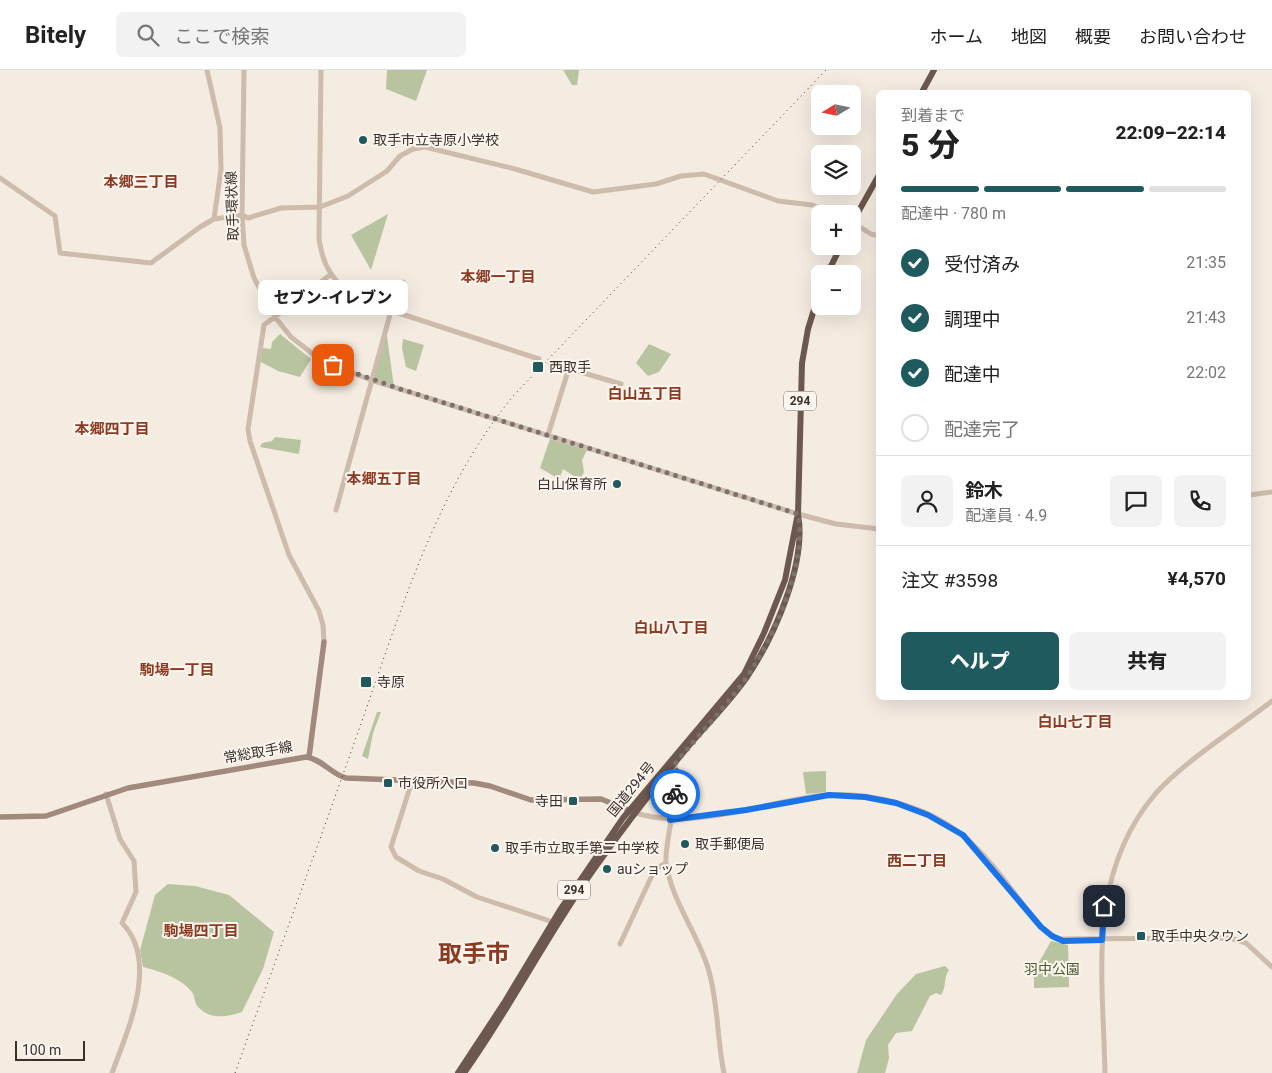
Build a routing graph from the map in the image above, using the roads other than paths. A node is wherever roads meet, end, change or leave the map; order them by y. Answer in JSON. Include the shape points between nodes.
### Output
{"nodes":[{"id":1,"x":207,"y":70,"type":"edge"},
{"id":2,"x":244,"y":70,"type":"edge"},
{"id":3,"x":321,"y":70,"type":"edge"},
{"id":4,"x":934,"y":70,"type":"edge"},
{"id":5,"x":923,"y":90,"type":"edge"},
{"id":6,"x":0,"y":178,"type":"edge"},
{"id":7,"x":876,"y":181,"type":"edge"},
{"id":8,"x":812,"y":205,"type":"edge"},
{"id":9,"x":320,"y":207,"type":"junction"},
{"id":10,"x":861,"y":208,"type":"edge"},
{"id":11,"x":242,"y":215,"type":"junction"},
{"id":12,"x":214,"y":219,"type":"junction"},
{"id":13,"x":861,"y":228,"type":"edge"},
{"id":14,"x":876,"y":235,"type":"edge"},
{"id":15,"x":330,"y":275,"type":"junction"},
{"id":16,"x":403,"y":282,"type":"dead end"},
{"id":17,"x":392,"y":311,"type":"junction"},
{"id":18,"x":812,"y":315,"type":"edge"},
{"id":19,"x":275,"y":317,"type":"junction"},
{"id":20,"x":539,"y":359,"type":"dead end"},
{"id":21,"x":550,"y":363,"type":"dead end"},
{"id":22,"x":569,"y":368,"type":"junction"},
{"id":23,"x":371,"y":380,"type":"junction"},
{"id":24,"x":621,"y":384,"type":"dead end"},
{"id":25,"x":548,"y":435,"type":"junction"},
{"id":26,"x":1272,"y":492,"type":"edge"},
{"id":27,"x":1251,"y":495,"type":"edge"},
{"id":28,"x":336,"y":510,"type":"dead end"},
{"id":29,"x":798,"y":514,"type":"junction"},
{"id":30,"x":876,"y":528,"type":"edge"},
{"id":31,"x":324,"y":642,"type":"joint"},
{"id":32,"x":1272,"y":701,"type":"edge"},
{"id":33,"x":309,"y":757,"type":"junction"},
{"id":34,"x":674,"y":765,"type":"junction"},
{"id":35,"x":412,"y":781,"type":"junction"},
{"id":36,"x":106,"y":794,"type":"junction"},
{"id":37,"x":632,"y":811,"type":"junction"},
{"id":38,"x":0,"y":817,"type":"edge"},
{"id":39,"x":670,"y":820,"type":"junction"},
{"id":40,"x":666,"y":863,"type":"junction"},
{"id":41,"x":556,"y":923,"type":"junction"},
{"id":42,"x":1102,"y":940,"type":"junction"},
{"id":43,"x":620,"y":944,"type":"dead end"},
{"id":44,"x":1272,"y":967,"type":"edge"},
{"id":45,"x":112,"y":1073,"type":"edge"},
{"id":46,"x":458,"y":1073,"type":"edge"},
{"id":47,"x":464,"y":1073,"type":"edge"},
{"id":48,"x":724,"y":1073,"type":"edge"},
{"id":49,"x":1105,"y":1073,"type":"edge"}],
"edges":[{"from":1,"to":12,"type":"street","via":[[220,128],[221,169]]},
{"from":2,"to":11,"type":"street","name":"取手環状線"},
{"from":3,"to":9,"type":"street"},
{"from":4,"to":5,"type":"highway"},
{"from":6,"to":12,"type":"street","via":[[55,216],[60,252],[151,263]]},
{"from":7,"to":10,"type":"highway"},
{"from":8,"to":9,"type":"street","via":[[778,201],[704,174],[688,174],[656,184],[592,192],[425,147],[400,156],[387,171],[348,196]]},
{"from":9,"to":11,"type":"street","via":[[281,208],[248,218]]},
{"from":9,"to":15,"type":"street","via":[[320,253]]},
{"from":11,"to":12,"type":"street"},
{"from":11,"to":19,"type":"street","name":"取手環状線","via":[[244,245],[254,278]]},
{"from":13,"to":14,"type":"street"},
{"from":15,"to":17,"type":"street","via":[[359,300]]},
{"from":15,"to":19,"type":"street"},
{"from":16,"to":17,"type":"street"},
{"from":17,"to":20,"type":"street"},
{"from":17,"to":23,"type":"street"},
{"from":18,"to":29,"type":"highway","name":"国道294号","number":"294","via":[[802,362]]},
{"from":19,"to":23,"type":"street","name":"取手環状線","via":[[291,337],[322,361]]},
{"from":19,"to":31,"type":"street","via":[[264,325],[248,429],[289,555],[319,611]]},
{"from":21,"to":22,"type":"street"},
{"from":22,"to":24,"type":"street"},
{"from":22,"to":25,"type":"street"},
{"from":23,"to":25,"type":"street","name":"取手環状線"},
{"from":23,"to":28,"type":"street"},
{"from":25,"to":29,"type":"street","name":"取手環状線"},
{"from":26,"to":27,"type":"street"},
{"from":29,"to":30,"type":"street","name":"取手環状線","via":[[836,524]]},
{"from":29,"to":34,"type":"highway","name":"国道294号","number":"294","via":[[801,529],[795,566],[770,637],[741,686]]},
{"from":29,"to":37,"type":"highway","name":"国道294号","number":"294","via":[[785,580],[751,662]]},
{"from":31,"to":33,"type":"main road"},
{"from":32,"to":42,"type":"street","via":[[1170,780],[1145,809],[1122,845],[1113,867],[1104,906]]},
{"from":33,"to":35,"type":"main road","name":"常総取手線","via":[[346,778]]},
{"from":33,"to":36,"type":"main road","name":"常総取手線"},
{"from":34,"to":37,"type":"highway","name":"国道294号","number":"294"},
{"from":34,"to":39,"type":"street","via":[[678,777]]},
{"from":35,"to":37,"type":"main road","name":"常総取手線","via":[[483,784],[531,800],[601,799]]},
{"from":35,"to":41,"type":"street","via":[[391,847],[396,857],[477,897]]},
{"from":36,"to":38,"type":"main road","name":"常総取手線","via":[[46,816]]},
{"from":36,"to":45,"type":"street","via":[[120,839],[134,861],[136,892],[122,922],[128,928],[139,966],[133,1019]]},
{"from":37,"to":39,"type":"street"},
{"from":37,"to":41,"type":"highway","name":"国道294号","number":"294"},
{"from":39,"to":40,"type":"street"},
{"from":39,"to":42,"type":"street","via":[[829,795],[896,803],[928,815],[963,835],[1052,936],[1063,941]]},
{"from":40,"to":43,"type":"street","via":[[655,869]]},
{"from":40,"to":48,"type":"street","via":[[708,969]]},
{"from":41,"to":46,"type":"highway","name":"国道294号","number":"294"},
{"from":41,"to":47,"type":"highway","name":"国道294号","number":"294","via":[[506,1011]]},
{"from":42,"to":44,"type":"street","via":[[1230,938],[1246,943]]},
{"from":42,"to":49,"type":"street"}]}
